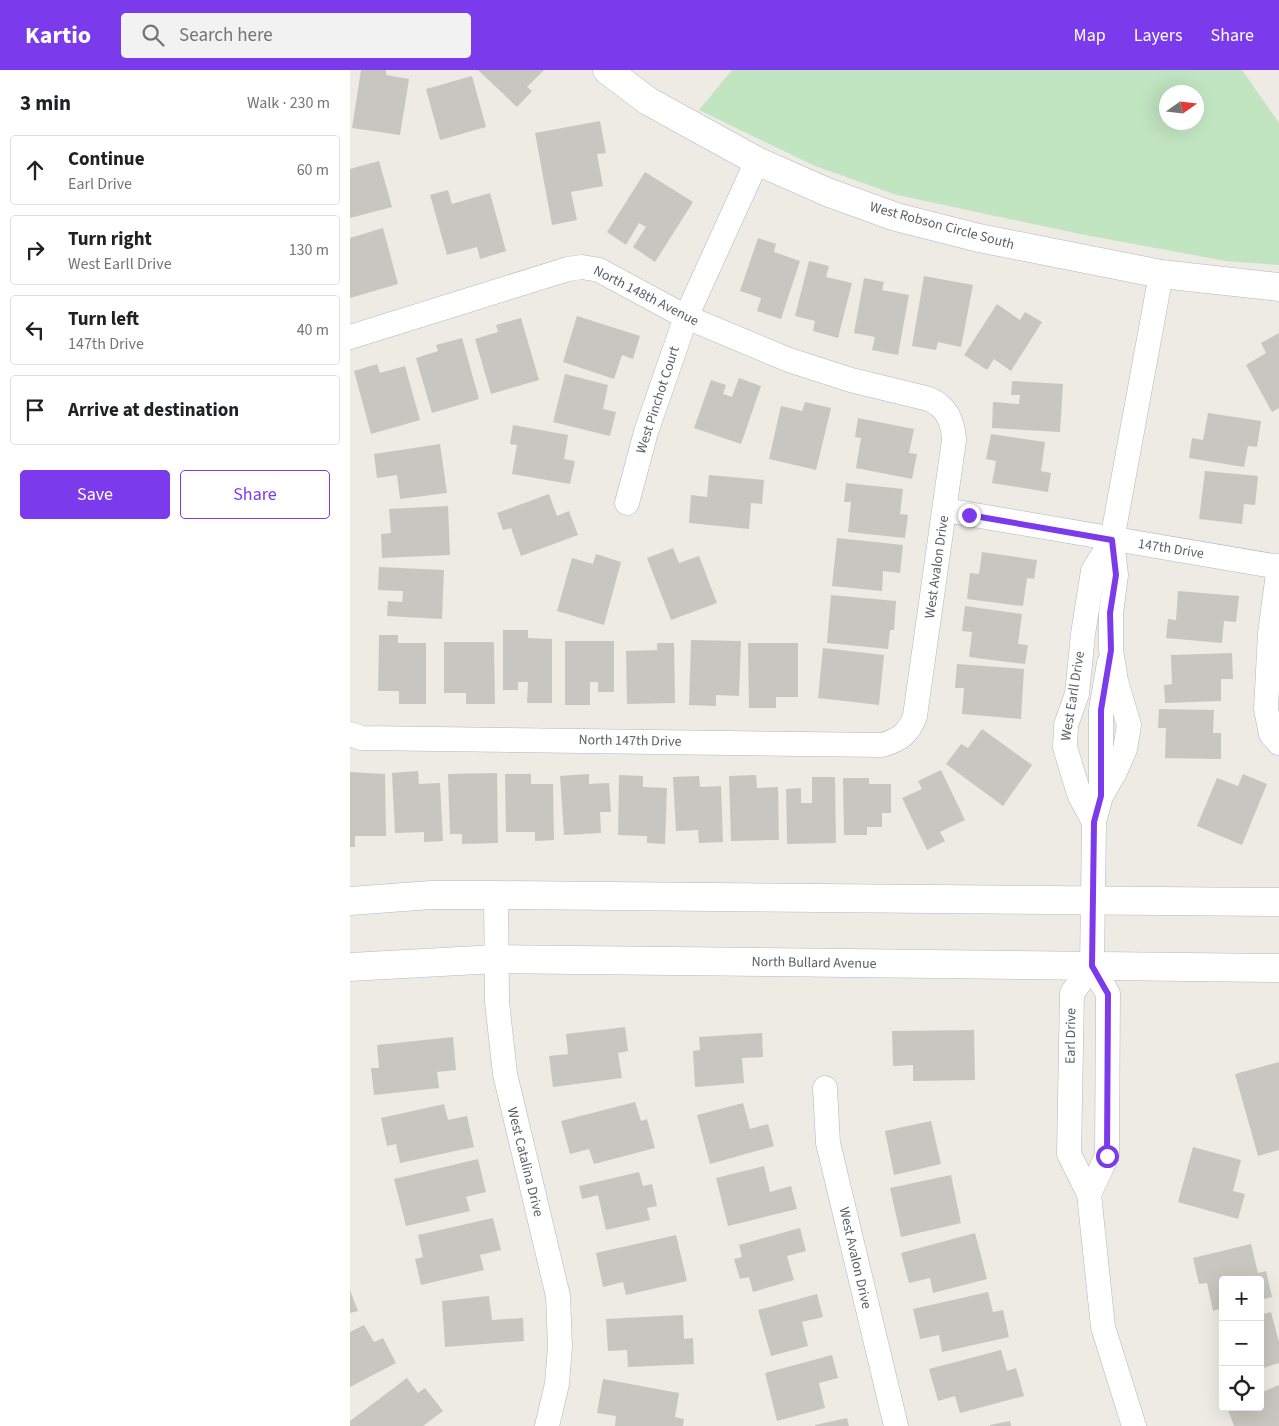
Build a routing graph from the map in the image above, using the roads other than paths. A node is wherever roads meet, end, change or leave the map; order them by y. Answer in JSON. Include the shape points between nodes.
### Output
{"nodes":[{"id":1,"x":607,"y":70,"type":"edge"},
{"id":2,"x":757,"y":161,"type":"junction"},
{"id":3,"x":1161,"y":274,"type":"junction"},
{"id":4,"x":1279,"y":287,"type":"edge"},
{"id":5,"x":686,"y":317,"type":"junction"},
{"id":6,"x":350,"y":337,"type":"edge"},
{"id":7,"x":939,"y":404,"type":"joint"},
{"id":8,"x":627,"y":503,"type":"dead end"},
{"id":9,"x":944,"y":510,"type":"junction"},
{"id":10,"x":1112,"y":540,"type":"junction"},
{"id":11,"x":1279,"y":566,"type":"edge"},
{"id":12,"x":908,"y":732,"type":"joint"},
{"id":13,"x":350,"y":734,"type":"edge"},
{"id":14,"x":1275,"y":738,"type":"edge"},
{"id":15,"x":1094,"y":822,"type":"junction"},
{"id":16,"x":496,"y":895,"type":"junction"},
{"id":17,"x":350,"y":900,"type":"edge"},
{"id":18,"x":1093,"y":900,"type":"junction"},
{"id":19,"x":1279,"y":902,"type":"edge"},
{"id":20,"x":496,"y":959,"type":"junction"},
{"id":21,"x":1092,"y":966,"type":"junction"},
{"id":22,"x":350,"y":967,"type":"edge"},
{"id":23,"x":1279,"y":968,"type":"edge"},
{"id":24,"x":825,"y":1088,"type":"dead end"},
{"id":25,"x":1089,"y":1194,"type":"junction"},
{"id":26,"x":547,"y":1426,"type":"edge"},
{"id":27,"x":896,"y":1426,"type":"edge"},
{"id":28,"x":1134,"y":1426,"type":"edge"}],
"edges":[{"from":1,"to":2,"type":"main road","name":"West Robson Circle South","via":[[648,100]]},
{"from":2,"to":3,"type":"main road","name":"West Robson Circle South","via":[[827,192],[896,217],[979,238]]},
{"from":2,"to":5,"type":"street","name":"West Pinchot Court"},
{"from":3,"to":4,"type":"main road","name":"West Robson Circle South"},
{"from":3,"to":10,"type":"street","name":"West Earll Drive"},
{"from":5,"to":6,"type":"street","name":"North 148th Avenue","via":[[599,270],[582,267]]},
{"from":5,"to":7,"type":"street","name":"North 148th Avenue","via":[[818,370],[917,395]]},
{"from":5,"to":8,"type":"street","name":"West Pinchot Court","via":[[654,407]]},
{"from":7,"to":9,"type":"street","name":"West Avalon Drive","via":[[950,419],[954,440]]},
{"from":9,"to":10,"type":"street","name":"147th Drive"},
{"from":9,"to":12,"type":"street","name":"West Avalon Drive","via":[[917,705]]},
{"from":10,"to":11,"type":"street","name":"147th Drive"},
{"from":10,"to":15,"type":"street","name":"West Earll Drive","via":[[1116,575],[1110,613],[1111,650],[1129,725],[1125,750],[1101,796]]},
{"from":10,"to":15,"type":"street","name":"West Earll Drive","via":[[1093,571],[1077,694],[1066,725],[1065,747],[1080,796]]},
{"from":11,"to":14,"type":"street","via":[[1266,700],[1266,719]]},
{"from":12,"to":13,"type":"street","name":"North 147th Drive","via":[[896,741],[882,745],[362,738]]},
{"from":15,"to":18,"type":"street","name":"West Earll Drive"},
{"from":16,"to":17,"type":"main road"},
{"from":16,"to":18,"type":"main road"},
{"from":16,"to":20,"type":"street","name":"West Catalina Drive"},
{"from":18,"to":19,"type":"main road"},
{"from":18,"to":21,"type":"street","name":"West Earll Drive"},
{"from":20,"to":21,"type":"main road","name":"North Bullard Avenue"},
{"from":20,"to":22,"type":"main road","name":"North Bullard Avenue"},
{"from":20,"to":26,"type":"street","name":"West Catalina Drive","via":[[504,1074],[558,1296],[560,1346],[557,1384]]},
{"from":21,"to":23,"type":"main road","name":"North Bullard Avenue"},
{"from":21,"to":25,"type":"street","via":[[1108,994],[1107,1156]]},
{"from":21,"to":25,"type":"street","name":"Earl Drive","via":[[1072,993],[1069,1154]]},
{"from":24,"to":27,"type":"street","name":"West Avalon Drive","via":[[828,1143]]},
{"from":25,"to":28,"type":"street","name":"Earl Drive","via":[[1103,1327]]}]}
